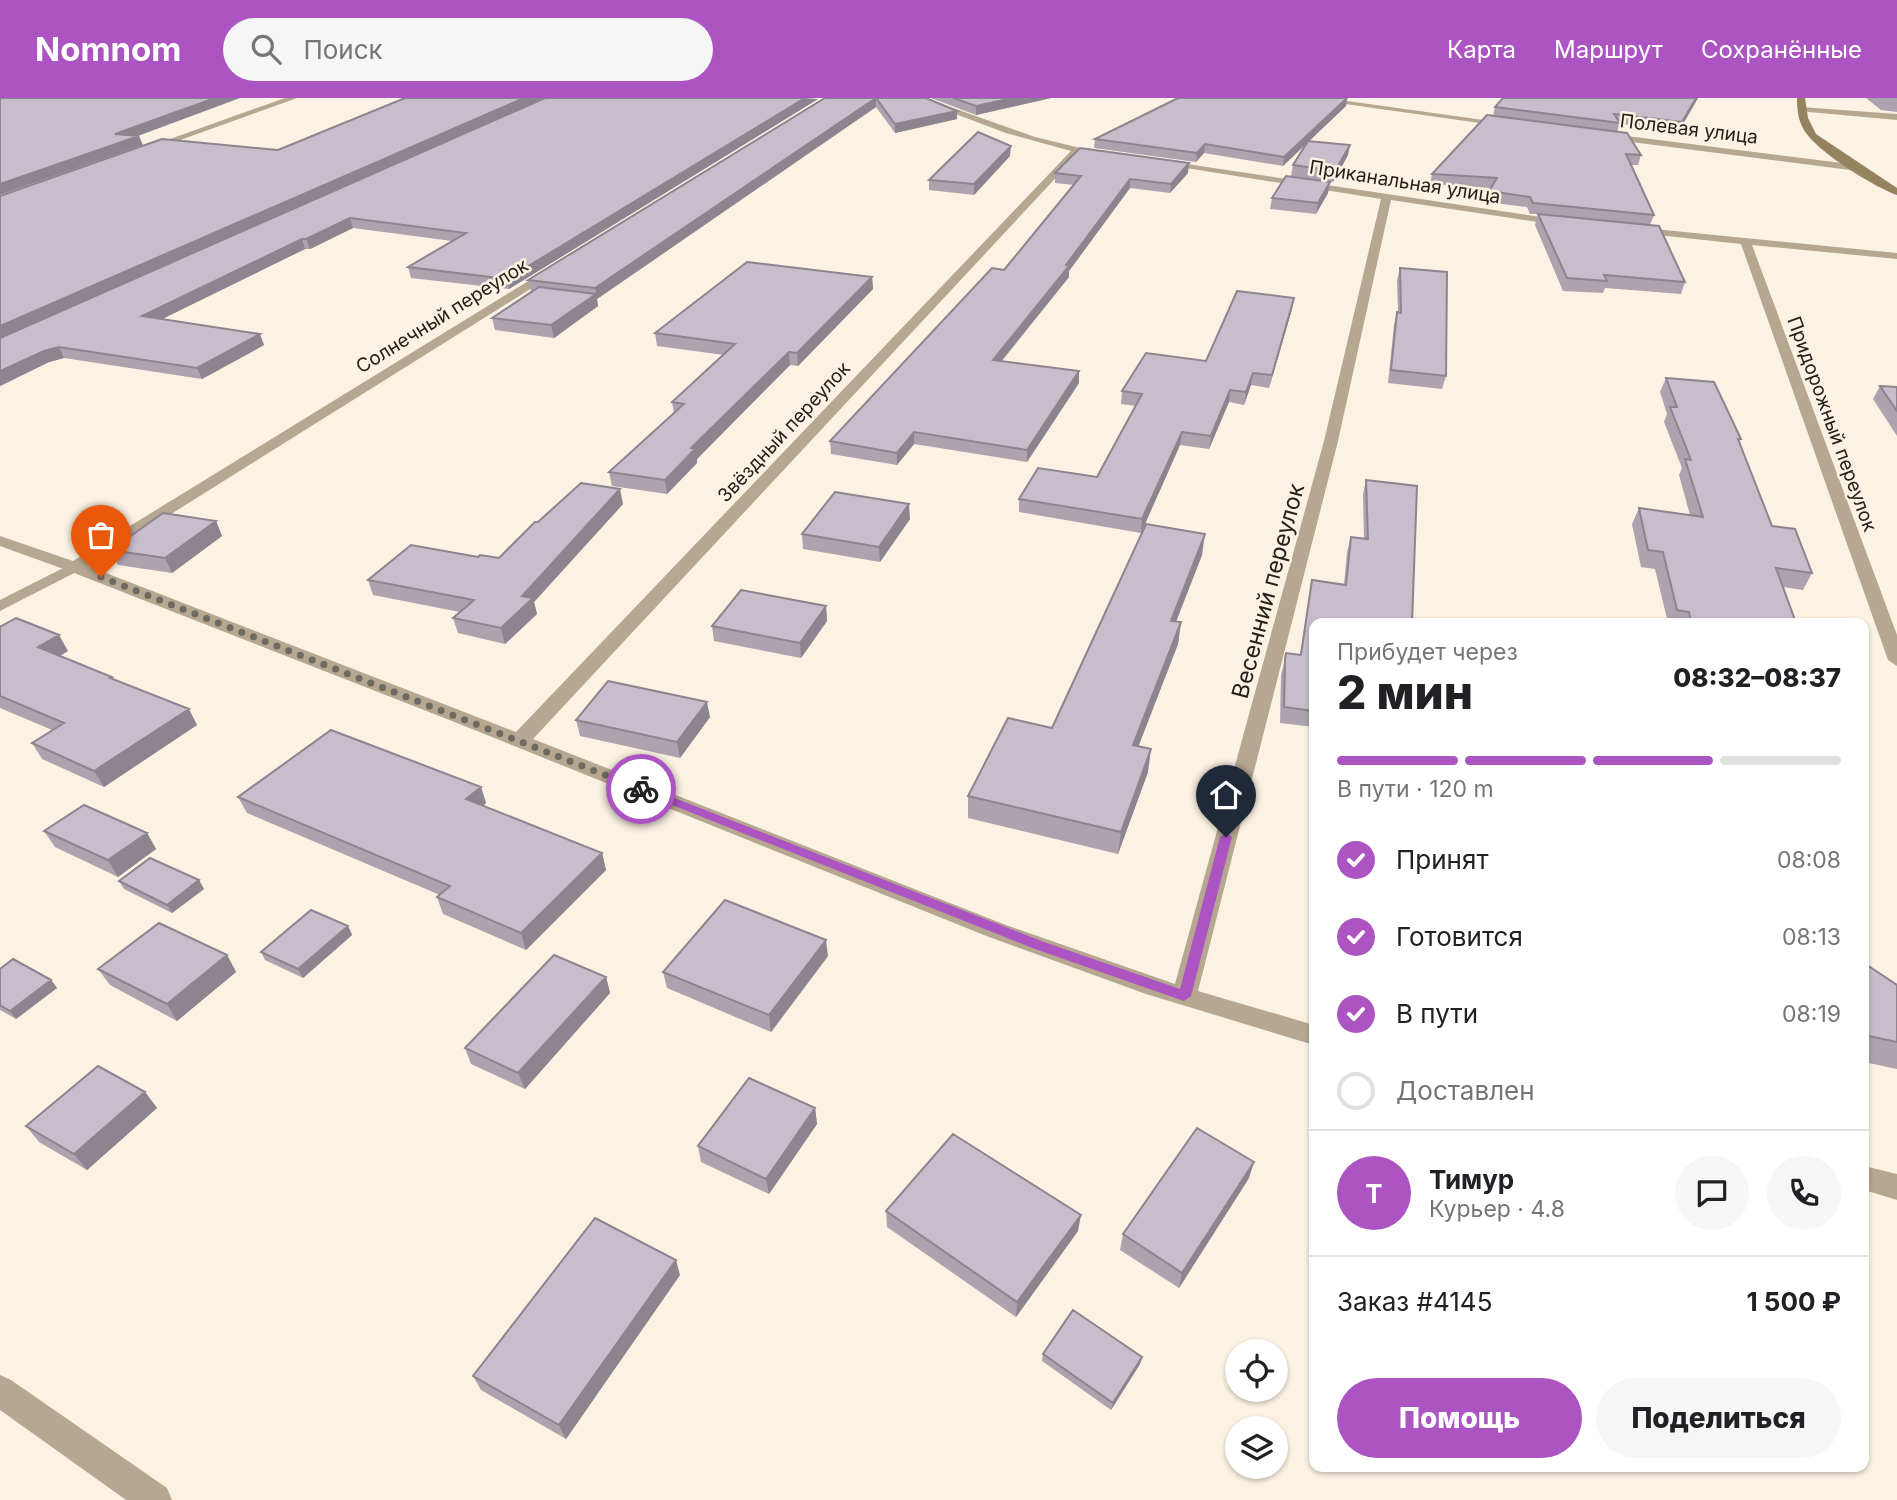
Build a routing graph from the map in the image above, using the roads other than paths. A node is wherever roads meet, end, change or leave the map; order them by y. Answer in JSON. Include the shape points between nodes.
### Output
{"nodes":[{"id":1,"x":293,"y":98,"type":"edge"},
{"id":2,"x":916,"y":98,"type":"edge"},
{"id":3,"x":1307,"y":98,"type":"edge"},
{"id":4,"x":1794,"y":98,"type":"edge"},
{"id":5,"x":1801,"y":102,"type":"edge"},
{"id":6,"x":1897,"y":117,"type":"edge"},
{"id":7,"x":1513,"y":124,"type":"edge"},
{"id":8,"x":1595,"y":135,"type":"edge"},
{"id":9,"x":1076,"y":151,"type":"junction"},
{"id":10,"x":140,"y":152,"type":"edge"},
{"id":11,"x":1118,"y":157,"type":"edge"},
{"id":12,"x":1145,"y":161,"type":"edge"},
{"id":13,"x":1858,"y":168,"type":"junction"},
{"id":14,"x":1897,"y":192,"type":"edge"},
{"id":15,"x":1387,"y":197,"type":"junction"},
{"id":16,"x":1569,"y":224,"type":"edge"},
{"id":17,"x":1623,"y":229,"type":"edge"},
{"id":18,"x":1746,"y":242,"type":"junction"},
{"id":19,"x":1897,"y":256,"type":"edge"},
{"id":20,"x":558,"y":267,"type":"edge"},
{"id":21,"x":0,"y":541,"type":"edge"},
{"id":22,"x":75,"y":567,"type":"junction"},
{"id":23,"x":0,"y":606,"type":"edge"},
{"id":24,"x":1897,"y":660,"type":"edge"},
{"id":25,"x":520,"y":740,"type":"junction"},
{"id":26,"x":1184,"y":996,"type":"junction"},
{"id":27,"x":1309,"y":1034,"type":"edge"},
{"id":28,"x":1869,"y":1179,"type":"edge"},
{"id":29,"x":1897,"y":1186,"type":"edge"},
{"id":30,"x":0,"y":1391,"type":"edge"},
{"id":31,"x":155,"y":1500,"type":"edge"}],
"edges":[{"from":1,"to":10,"type":"street"},
{"from":2,"to":9,"type":"street"},
{"from":3,"to":7,"type":"street"},
{"from":4,"to":5,"type":"street"},
{"from":5,"to":6,"type":"street"},
{"from":5,"to":13,"type":"street","via":[[1809,132]]},
{"from":8,"to":13,"type":"street","name":"Полевая улица"},
{"from":9,"to":11,"type":"street"},
{"from":9,"to":25,"type":"street","name":"Звёздный переулок"},
{"from":12,"to":15,"type":"street","name":"Приканальная улица"},
{"from":13,"to":14,"type":"street"},
{"from":15,"to":16,"type":"street","name":"Приканальная улица"},
{"from":15,"to":26,"type":"street","name":"Весенний переулок","via":[[1331,441]]},
{"from":17,"to":18,"type":"street"},
{"from":18,"to":19,"type":"street"},
{"from":18,"to":24,"type":"street","name":"Придорожный переулок"},
{"from":20,"to":22,"type":"street","name":"Солнечный переулок"},
{"from":21,"to":22,"type":"street"},
{"from":22,"to":23,"type":"lane"},
{"from":22,"to":25,"type":"street"},
{"from":25,"to":26,"type":"street","via":[[1039,946]]},
{"from":26,"to":27,"type":"street"},
{"from":28,"to":29,"type":"street"},
{"from":30,"to":31,"type":"street"}]}
